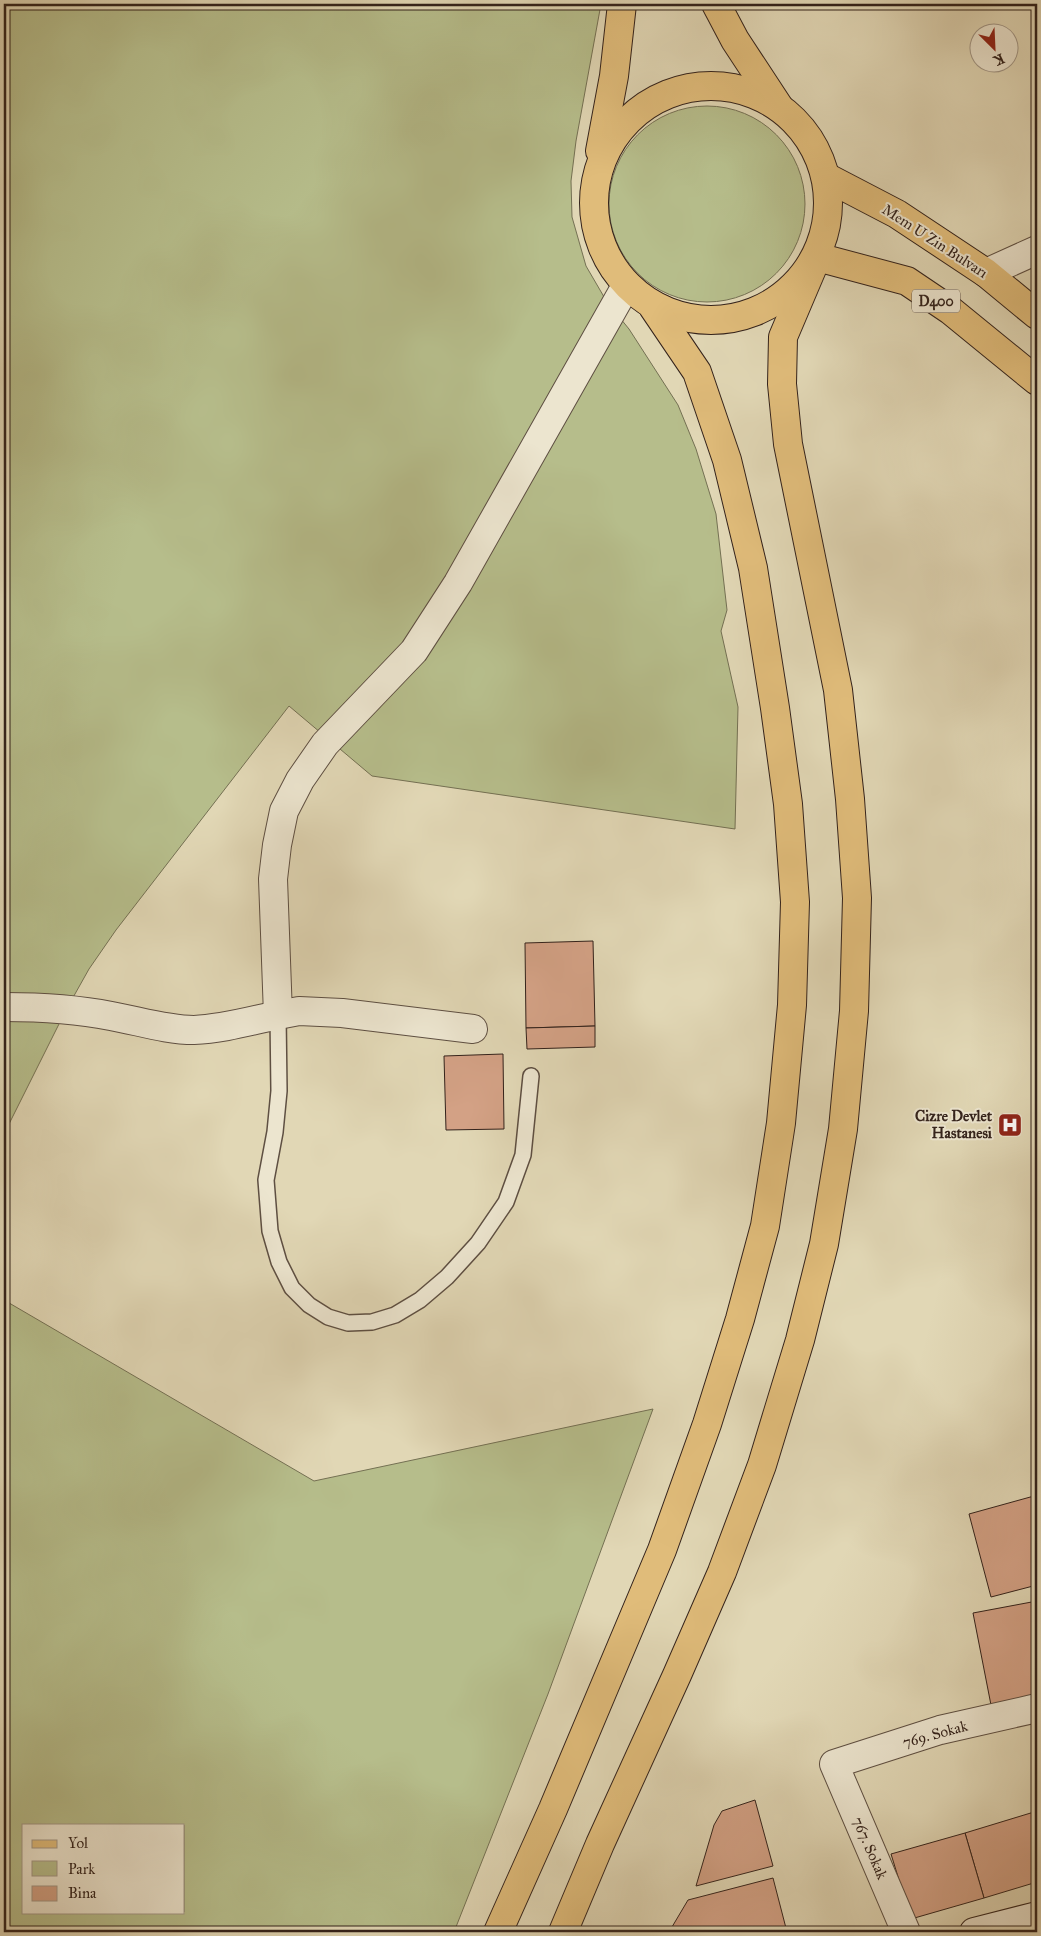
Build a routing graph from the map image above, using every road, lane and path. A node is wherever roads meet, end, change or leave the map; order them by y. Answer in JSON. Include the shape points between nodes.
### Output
{"nodes":[{"id":1,"x":622,"y":4,"type":"edge"},
{"id":2,"x":716,"y":4,"type":"edge"},
{"id":3,"x":780,"y":108,"type":"junction"},
{"id":4,"x":826,"y":177,"type":"junction"},
{"id":5,"x":594,"y":183,"type":"junction"},
{"id":6,"x":1037,"y":250,"type":"edge"},
{"id":7,"x":817,"y":257,"type":"junction"},
{"id":8,"x":986,"y":274,"type":"junction"},
{"id":9,"x":626,"y":286,"type":"junction"},
{"id":10,"x":653,"y":307,"type":"junction"},
{"id":11,"x":1037,"y":315,"type":"edge"},
{"id":12,"x":1037,"y":381,"type":"edge"},
{"id":13,"x":4,"y":1007,"type":"edge"},
{"id":14,"x":278,"y":1015,"type":"junction"},
{"id":15,"x":473,"y":1029,"type":"dead end"},
{"id":16,"x":530,"y":1076,"type":"dead end"},
{"id":17,"x":1037,"y":1708,"type":"edge"},
{"id":18,"x":834,"y":1764,"type":"joint"},
{"id":19,"x":1037,"y":1916,"type":"edge"},
{"id":20,"x":498,"y":1932,"type":"edge"},
{"id":21,"x":563,"y":1932,"type":"edge"},
{"id":22,"x":906,"y":1932,"type":"edge"},
{"id":23,"x":974,"y":1932,"type":"edge"}],
"edges":[{"from":1,"to":5,"type":"main road","via":[[614,76]]},
{"from":2,"to":3,"type":"main road","via":[[735,40]]},
{"from":3,"to":4,"type":"main road","via":[[801,127],[817,150]]},
{"from":3,"to":5,"type":"main road","via":[[754,94],[725,86],[695,87],[667,94],[641,109],[619,129],[604,154]]},
{"from":4,"to":7,"type":"main road","via":[[829,204],[826,231]]},
{"from":4,"to":8,"type":"main road","name":"Mem U Zin Bulvarı","via":[[897,214]]},
{"from":5,"to":9,"type":"main road","via":[[594,220],[598,238],[604,256]]},
{"from":6,"to":8,"type":"street"},
{"from":7,"to":10,"type":"main road","via":[[786,293],[763,309],[727,321],[689,320]]},
{"from":7,"to":12,"type":"main road","number":"D400","via":[[907,281],[950,310]]},
{"from":7,"to":21,"type":"main road","via":[[783,337],[782,384],[788,444],[838,690],[851,808],[857,898],[854,1011],[843,1129],[821,1254],[800,1340],[762,1465],[722,1572]]},
{"from":8,"to":11,"type":"main road","name":"Mem U Zin Bulvarı"},
{"from":9,"to":10,"type":"main road"},
{"from":9,"to":14,"type":"street","via":[[453,590],[414,651],[325,744],[300,780],[284,811],[273,879]]},
{"from":10,"to":20,"type":"main road","via":[[697,372],[727,460],[753,568],[775,708],[788,804],[795,902],[792,1005],[781,1123],[765,1226],[707,1424],[662,1550]]},
{"from":13,"to":14,"type":"street","via":[[110,1015],[157,1027],[194,1030]]},
{"from":14,"to":15,"type":"street","via":[[299,1011],[342,1013]]},
{"from":14,"to":16,"type":"lane","via":[[279,1092],[266,1180],[270,1231],[278,1262],[292,1288],[315,1309],[348,1324],[380,1320],[420,1300],[478,1244],[506,1202],[522,1155]]},
{"from":17,"to":18,"type":"street","name":"769. Sokak","via":[[940,1730]]},
{"from":18,"to":22,"type":"street","name":"767. Sokak"},
{"from":19,"to":23,"type":"street"}]}
